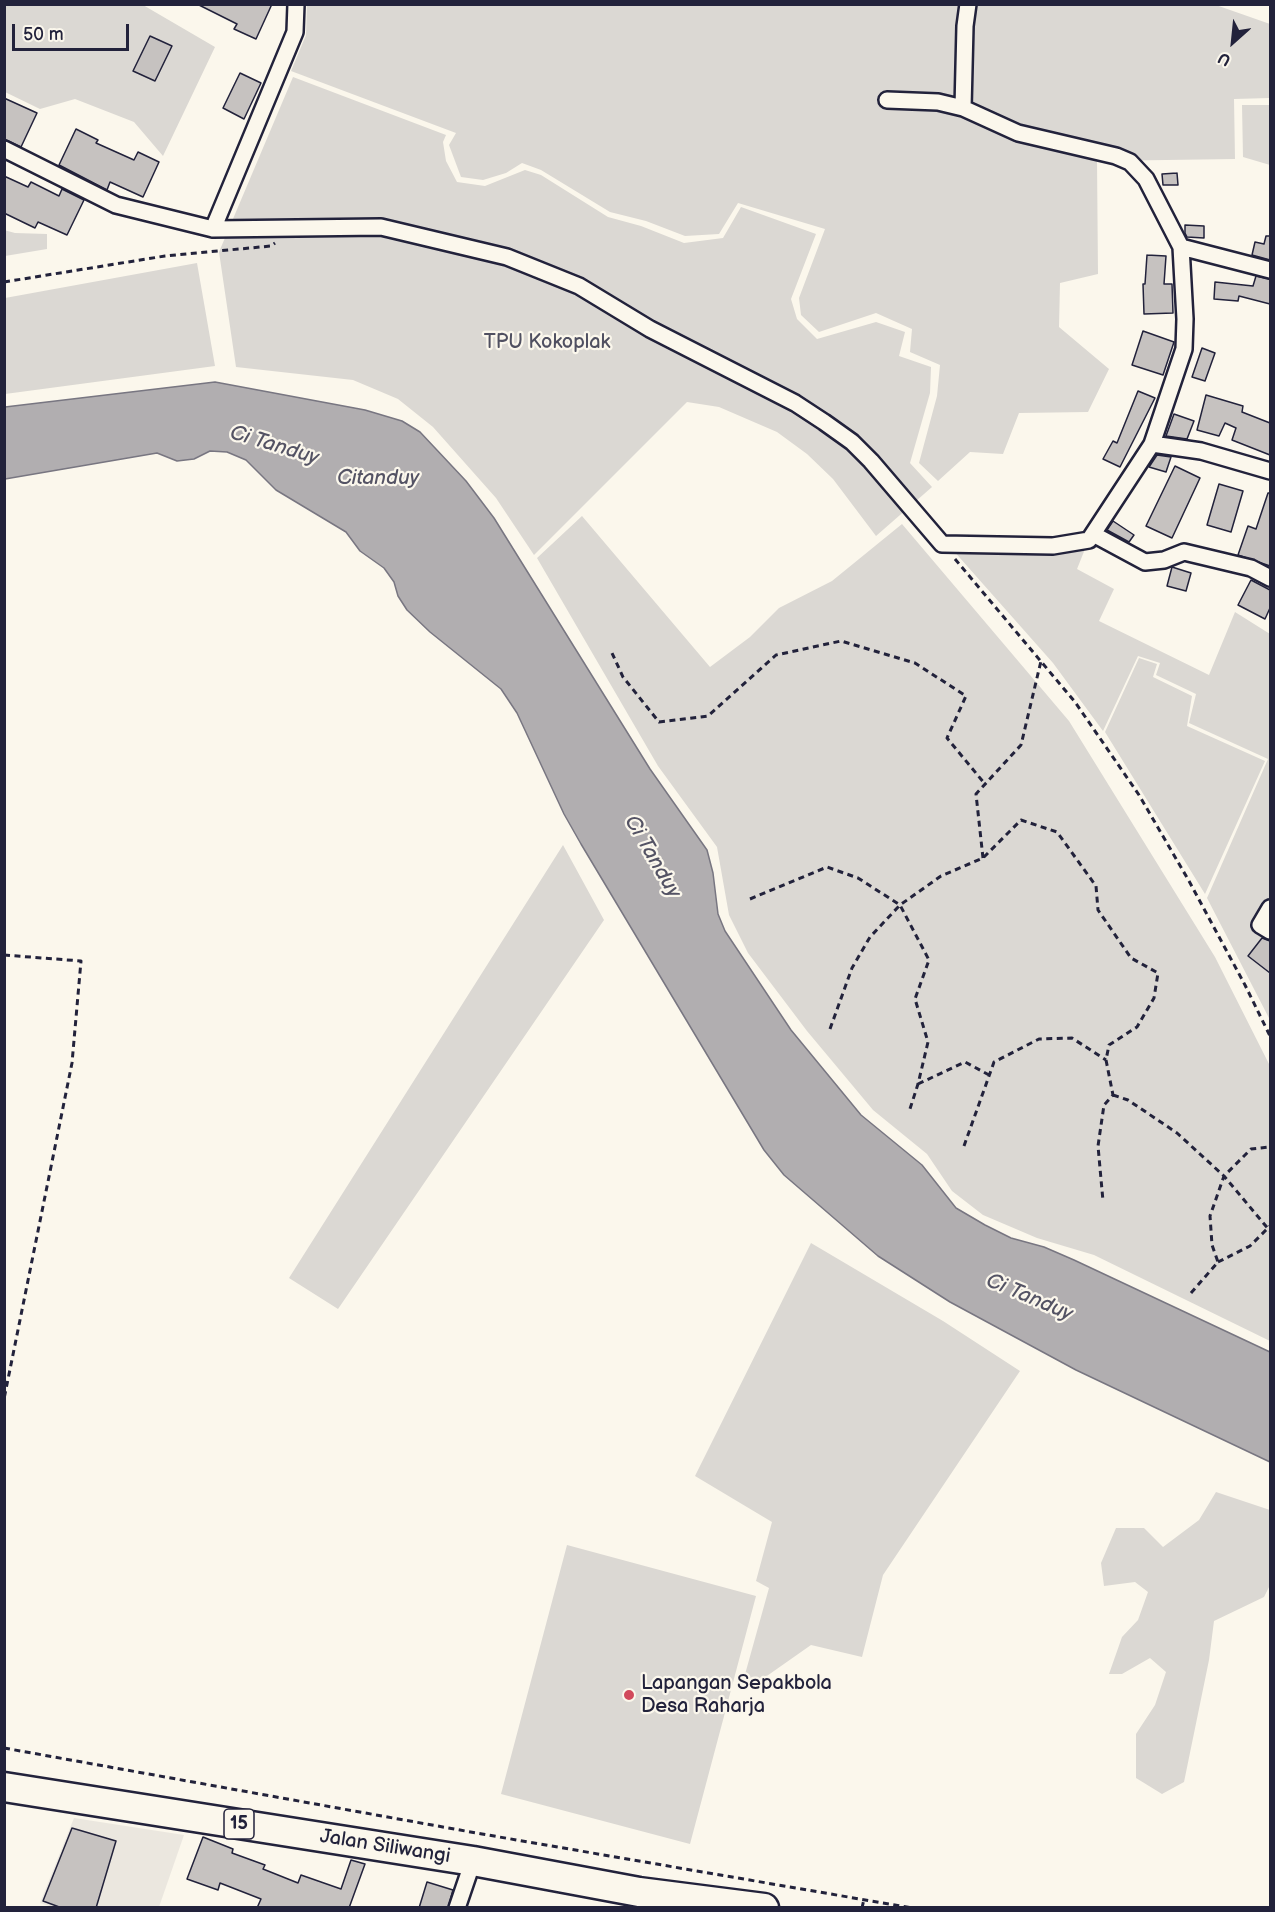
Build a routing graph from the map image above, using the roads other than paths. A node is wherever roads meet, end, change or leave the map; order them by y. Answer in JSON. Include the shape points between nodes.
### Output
{"nodes":[{"id":1,"x":296,"y":4,"type":"edge"},
{"id":2,"x":968,"y":4,"type":"edge"},
{"id":3,"x":887,"y":100,"type":"dead end"},
{"id":4,"x":963,"y":108,"type":"junction"},
{"id":5,"x":4,"y":149,"type":"edge"},
{"id":6,"x":213,"y":229,"type":"junction"},
{"id":7,"x":1181,"y":247,"type":"junction"},
{"id":8,"x":1270,"y":270,"type":"edge"},
{"id":9,"x":1152,"y":444,"type":"junction"},
{"id":10,"x":1270,"y":471,"type":"edge"},
{"id":11,"x":1093,"y":534,"type":"junction"},
{"id":12,"x":1270,"y":578,"type":"edge"},
{"id":13,"x":1270,"y":908,"type":"edge"},
{"id":14,"x":1270,"y":931,"type":"edge"},
{"id":15,"x":4,"y":1787,"type":"edge"},
{"id":16,"x":473,"y":1861,"type":"junction"},
{"id":17,"x":457,"y":1908,"type":"edge"},
{"id":18,"x":764,"y":1908,"type":"edge"}],
"edges":[{"from":1,"to":6,"type":"street","via":[[295,32]]},
{"from":2,"to":4,"type":"street"},
{"from":3,"to":4,"type":"street","via":[[938,102]]},
{"from":4,"to":7,"type":"street","via":[[1018,134],[1130,162],[1146,179]]},
{"from":5,"to":6,"type":"street","via":[[116,205]]},
{"from":6,"to":11,"type":"street","via":[[381,227],[507,257],[579,286],[650,329],[795,403],[824,422],[871,461],[942,544],[1053,546],[1089,540]]},
{"from":7,"to":8,"type":"street"},
{"from":7,"to":9,"type":"street","via":[[1184,349]]},
{"from":9,"to":10,"type":"street","via":[[1201,451]]},
{"from":9,"to":11,"type":"street"},
{"from":11,"to":12,"type":"street","via":[[1145,562],[1184,552],[1251,568]]},
{"from":13,"to":14,"type":"street","via":[[1260,925]]},
{"from":15,"to":16,"type":"highway","name":"Jalan Siliwangi","number":"15"},
{"from":16,"to":17,"type":"street"},
{"from":16,"to":18,"type":"highway","name":"Jalan Siliwangi","number":"15","via":[[639,1892]]}]}
